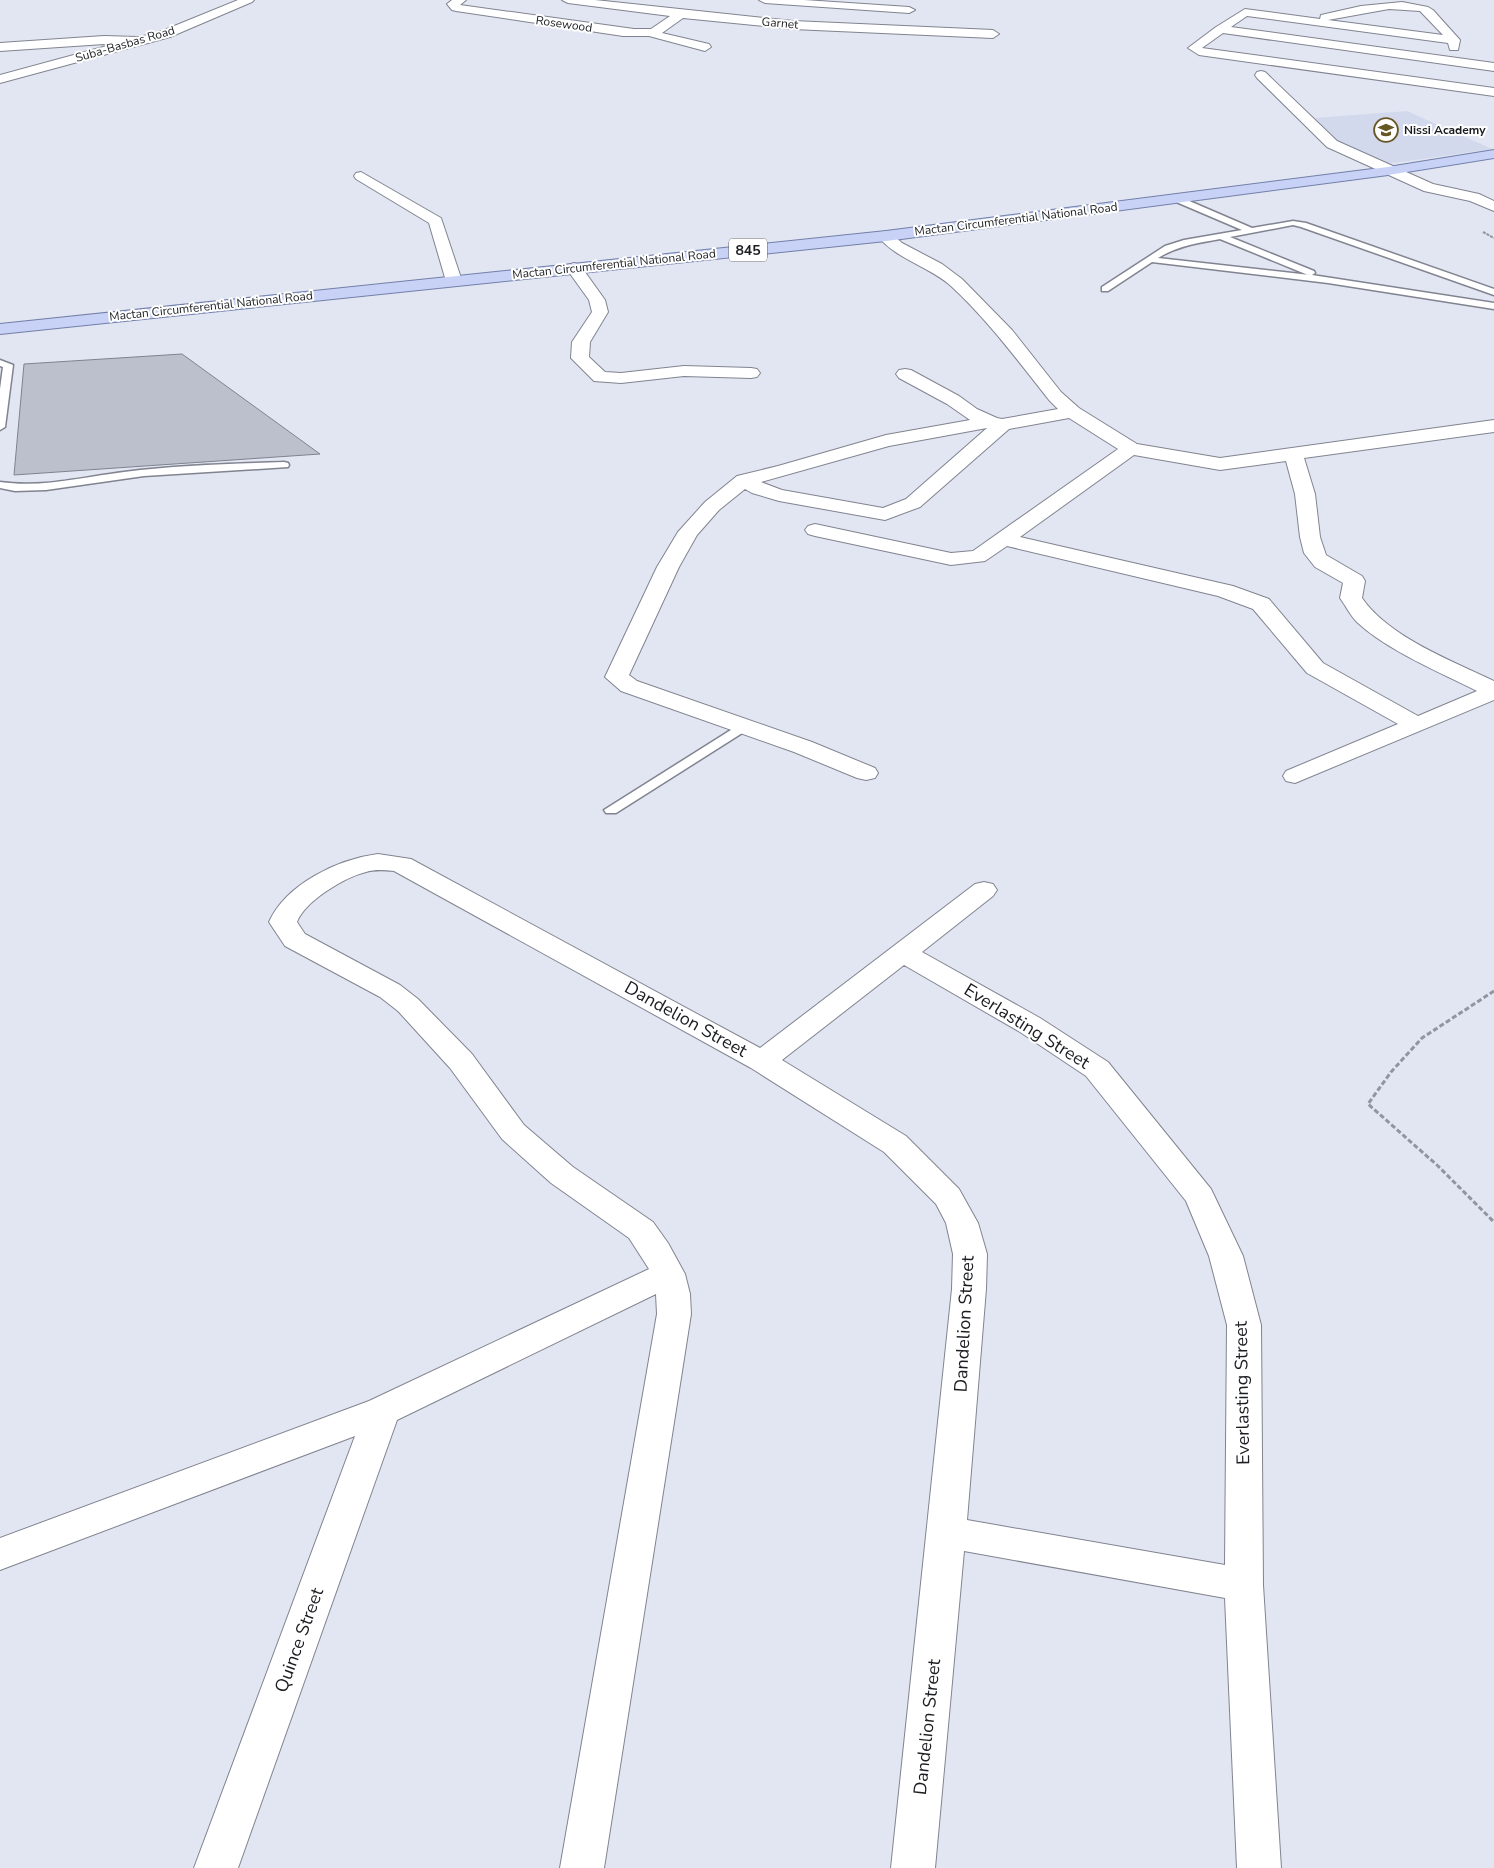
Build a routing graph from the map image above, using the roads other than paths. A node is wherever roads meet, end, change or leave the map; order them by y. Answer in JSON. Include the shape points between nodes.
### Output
{"nodes":[{"id":1,"x":248,"y":0,"type":"edge"},
{"id":2,"x":460,"y":0,"type":"edge"},
{"id":3,"x":575,"y":0,"type":"edge"},
{"id":4,"x":765,"y":0,"type":"edge"},
{"id":5,"x":836,"y":3,"type":"edge"},
{"id":6,"x":911,"y":5,"type":"edge"},
{"id":7,"x":680,"y":14,"type":"junction"},
{"id":8,"x":1314,"y":20,"type":"junction"},
{"id":9,"x":793,"y":25,"type":"junction"},
{"id":10,"x":1220,"y":29,"type":"junction"},
{"id":11,"x":898,"y":30,"type":"junction"},
{"id":12,"x":650,"y":34,"type":"junction"},
{"id":13,"x":993,"y":34,"type":"dead end"},
{"id":14,"x":844,"y":40,"type":"dead end"},
{"id":15,"x":1454,"y":40,"type":"junction"},
{"id":16,"x":137,"y":41,"type":"junction"},
{"id":17,"x":705,"y":47,"type":"dead end"},
{"id":18,"x":0,"y":48,"type":"edge"},
{"id":19,"x":1443,"y":60,"type":"junction"},
{"id":20,"x":1494,"y":67,"type":"edge"},
{"id":21,"x":1261,"y":75,"type":"dead end"},
{"id":22,"x":0,"y":79,"type":"edge"},
{"id":23,"x":1494,"y":92,"type":"edge"},
{"id":24,"x":1494,"y":154,"type":"edge"},
{"id":25,"x":1423,"y":166,"type":"junction"},
{"id":26,"x":1388,"y":171,"type":"junction"},
{"id":27,"x":361,"y":176,"type":"dead end"},
{"id":28,"x":1474,"y":197,"type":"junction"},
{"id":29,"x":1177,"y":199,"type":"junction"},
{"id":30,"x":1494,"y":207,"type":"edge"},
{"id":31,"x":1250,"y":230,"type":"junction"},
{"id":32,"x":886,"y":236,"type":"junction"},
{"id":33,"x":1222,"y":237,"type":"junction"},
{"id":34,"x":1153,"y":260,"type":"junction"},
{"id":35,"x":574,"y":268,"type":"junction"},
{"id":36,"x":1328,"y":280,"type":"junction"},
{"id":37,"x":454,"y":281,"type":"junction"},
{"id":38,"x":1105,"y":289,"type":"dead end"},
{"id":39,"x":1494,"y":292,"type":"edge"},
{"id":40,"x":1494,"y":306,"type":"edge"},
{"id":41,"x":0,"y":329,"type":"edge"},
{"id":42,"x":0,"y":362,"type":"edge"},
{"id":43,"x":751,"y":373,"type":"dead end"},
{"id":44,"x":905,"y":374,"type":"dead end"},
{"id":45,"x":1072,"y":412,"type":"junction"},
{"id":46,"x":996,"y":424,"type":"junction"},
{"id":47,"x":1494,"y":426,"type":"edge"},
{"id":48,"x":0,"y":427,"type":"edge"},
{"id":49,"x":1130,"y":449,"type":"junction"},
{"id":50,"x":1293,"y":453,"type":"junction"},
{"id":51,"x":284,"y":465,"type":"dead end"},
{"id":52,"x":744,"y":480,"type":"junction"},
{"id":53,"x":0,"y":484,"type":"edge"},
{"id":54,"x":815,"y":530,"type":"dead end"},
{"id":55,"x":1004,"y":539,"type":"junction"},
{"id":56,"x":1494,"y":691,"type":"edge"},
{"id":57,"x":1417,"y":725,"type":"junction"},
{"id":58,"x":742,"y":727,"type":"junction"},
{"id":59,"x":866,"y":773,"type":"dead end"},
{"id":60,"x":1295,"y":776,"type":"dead end"},
{"id":61,"x":611,"y":810,"type":"dead end"},
{"id":62,"x":984,"y":890,"type":"dead end"},
{"id":63,"x":902,"y":952,"type":"junction"},
{"id":64,"x":762,"y":1061,"type":"junction"},
{"id":65,"x":668,"y":1274,"type":"junction"},
{"id":66,"x":382,"y":1411,"type":"junction"},
{"id":67,"x":947,"y":1532,"type":"junction"},
{"id":68,"x":0,"y":1554,"type":"edge"},
{"id":69,"x":1244,"y":1585,"type":"junction"},
{"id":70,"x":216,"y":1868,"type":"edge"},
{"id":71,"x":582,"y":1868,"type":"edge"},
{"id":72,"x":913,"y":1868,"type":"edge"},
{"id":73,"x":1259,"y":1868,"type":"edge"}],
"edges":[{"from":1,"to":16,"type":"street","name":"Suba-Basbas Road","via":[[166,34]]},
{"from":2,"to":12,"type":"street","name":"Rosewood","via":[[453,4],[456,8]]},
{"from":3,"to":7,"type":"street","name":"Garnet"},
{"from":4,"to":5,"type":"street"},
{"from":5,"to":6,"type":"street"},
{"from":6,"to":11,"type":"street"},
{"from":7,"to":9,"type":"street","name":"Garnet"},
{"from":7,"to":12,"type":"street","via":[[661,30]]},
{"from":8,"to":10,"type":"street","via":[[1245,12]]},
{"from":8,"to":15,"type":"street"},
{"from":8,"to":15,"type":"street","via":[[1381,4],[1409,4],[1428,12]]},
{"from":9,"to":11,"type":"street","name":"Garnet"},
{"from":9,"to":14,"type":"street"},
{"from":10,"to":19,"type":"street"},
{"from":10,"to":23,"type":"street","via":[[1195,49]]},
{"from":11,"to":13,"type":"street","name":"Garnet"},
{"from":12,"to":17,"type":"street"},
{"from":15,"to":19,"type":"street","via":[[1455,46]]},
{"from":16,"to":18,"type":"street","via":[[104,40]]},
{"from":16,"to":22,"type":"street","name":"Suba-Basbas Road"},
{"from":19,"to":20,"type":"street"},
{"from":21,"to":26,"type":"street","via":[[1332,144]]},
{"from":24,"to":25,"type":"main road","name":"Mactan Circumferential National Road","number":"845"},
{"from":25,"to":26,"type":"main road","name":"Mactan Circumferential National Road","number":"845"},
{"from":25,"to":28,"type":"street","via":[[1461,184]]},
{"from":26,"to":28,"type":"street","via":[[1429,188]]},
{"from":26,"to":29,"type":"main road","name":"Mactan Circumferential National Road","number":"845"},
{"from":27,"to":37,"type":"street","via":[[436,221]]},
{"from":28,"to":30,"type":"street"},
{"from":29,"to":31,"type":"lane"},
{"from":29,"to":32,"type":"main road","name":"Mactan Circumferential National Road","number":"845"},
{"from":31,"to":33,"type":"lane"},
{"from":31,"to":39,"type":"lane","via":[[1293,223],[1303,225]]},
{"from":32,"to":35,"type":"main road","name":"Mactan Circumferential National Road","number":"845"},
{"from":32,"to":45,"type":"street","via":[[956,282],[1006,334],[1055,396]]},
{"from":33,"to":34,"type":"lane","via":[[1168,248]]},
{"from":33,"to":36,"type":"lane"},
{"from":34,"to":36,"type":"lane"},
{"from":34,"to":38,"type":"lane"},
{"from":35,"to":37,"type":"main road","name":"Mactan Circumferential National Road","number":"845"},
{"from":35,"to":43,"type":"street","via":[[597,300],[600,312],[581,342],[580,358],[600,377],[684,371]]},
{"from":36,"to":40,"type":"lane"},
{"from":37,"to":41,"type":"main road","name":"Mactan Circumferential National Road","number":"845"},
{"from":42,"to":48,"type":"lane","via":[[8,365]]},
{"from":44,"to":46,"type":"street","via":[[970,413]]},
{"from":45,"to":46,"type":"street"},
{"from":45,"to":49,"type":"street"},
{"from":46,"to":52,"type":"street","via":[[886,441]]},
{"from":46,"to":52,"type":"street","via":[[913,504],[886,514],[779,496]]},
{"from":47,"to":50,"type":"street"},
{"from":49,"to":50,"type":"street","via":[[1220,464]]},
{"from":49,"to":55,"type":"street"},
{"from":50,"to":56,"type":"street","via":[[1305,494],[1313,549],[1318,558],[1354,581],[1351,598],[1364,617],[1378,629],[1434,661]]},
{"from":51,"to":53,"type":"lane","via":[[185,469],[38,488]]},
{"from":52,"to":58,"type":"street","via":[[712,506],[688,532],[668,567],[617,677],[630,686]]},
{"from":54,"to":55,"type":"street","via":[[951,559],[978,558]]},
{"from":55,"to":57,"type":"street","via":[[1225,590],[1261,604],[1315,668]]},
{"from":56,"to":57,"type":"street"},
{"from":57,"to":60,"type":"street"},
{"from":58,"to":59,"type":"street"},
{"from":58,"to":61,"type":"lane"},
{"from":62,"to":63,"type":"street"},
{"from":63,"to":64,"type":"street"},
{"from":63,"to":69,"type":"street","name":"Everlasting Street","via":[[1030,1025],[1097,1069],[1200,1196],[1226,1256],[1244,1325]]},
{"from":64,"to":65,"type":"street","name":"Dandelion Street","via":[[402,865],[370,862],[354,866],[294,902],[287,911],[283,922],[289,933],[305,946],[390,991],[408,1005],[461,1062],[513,1132],[562,1175],[641,1230]]},
{"from":64,"to":67,"type":"street","name":"Dandelion Street","via":[[895,1144],[948,1197],[962,1223],[970,1254],[969,1290]]},
{"from":65,"to":66,"type":"street"},
{"from":65,"to":71,"type":"street","via":[[674,1314]]},
{"from":66,"to":68,"type":"street"},
{"from":66,"to":70,"type":"street","name":"Quince Street"},
{"from":67,"to":69,"type":"street"},
{"from":67,"to":72,"type":"street","name":"Dandelion Street"},
{"from":69,"to":73,"type":"street","name":"Everlasting Street"}]}
